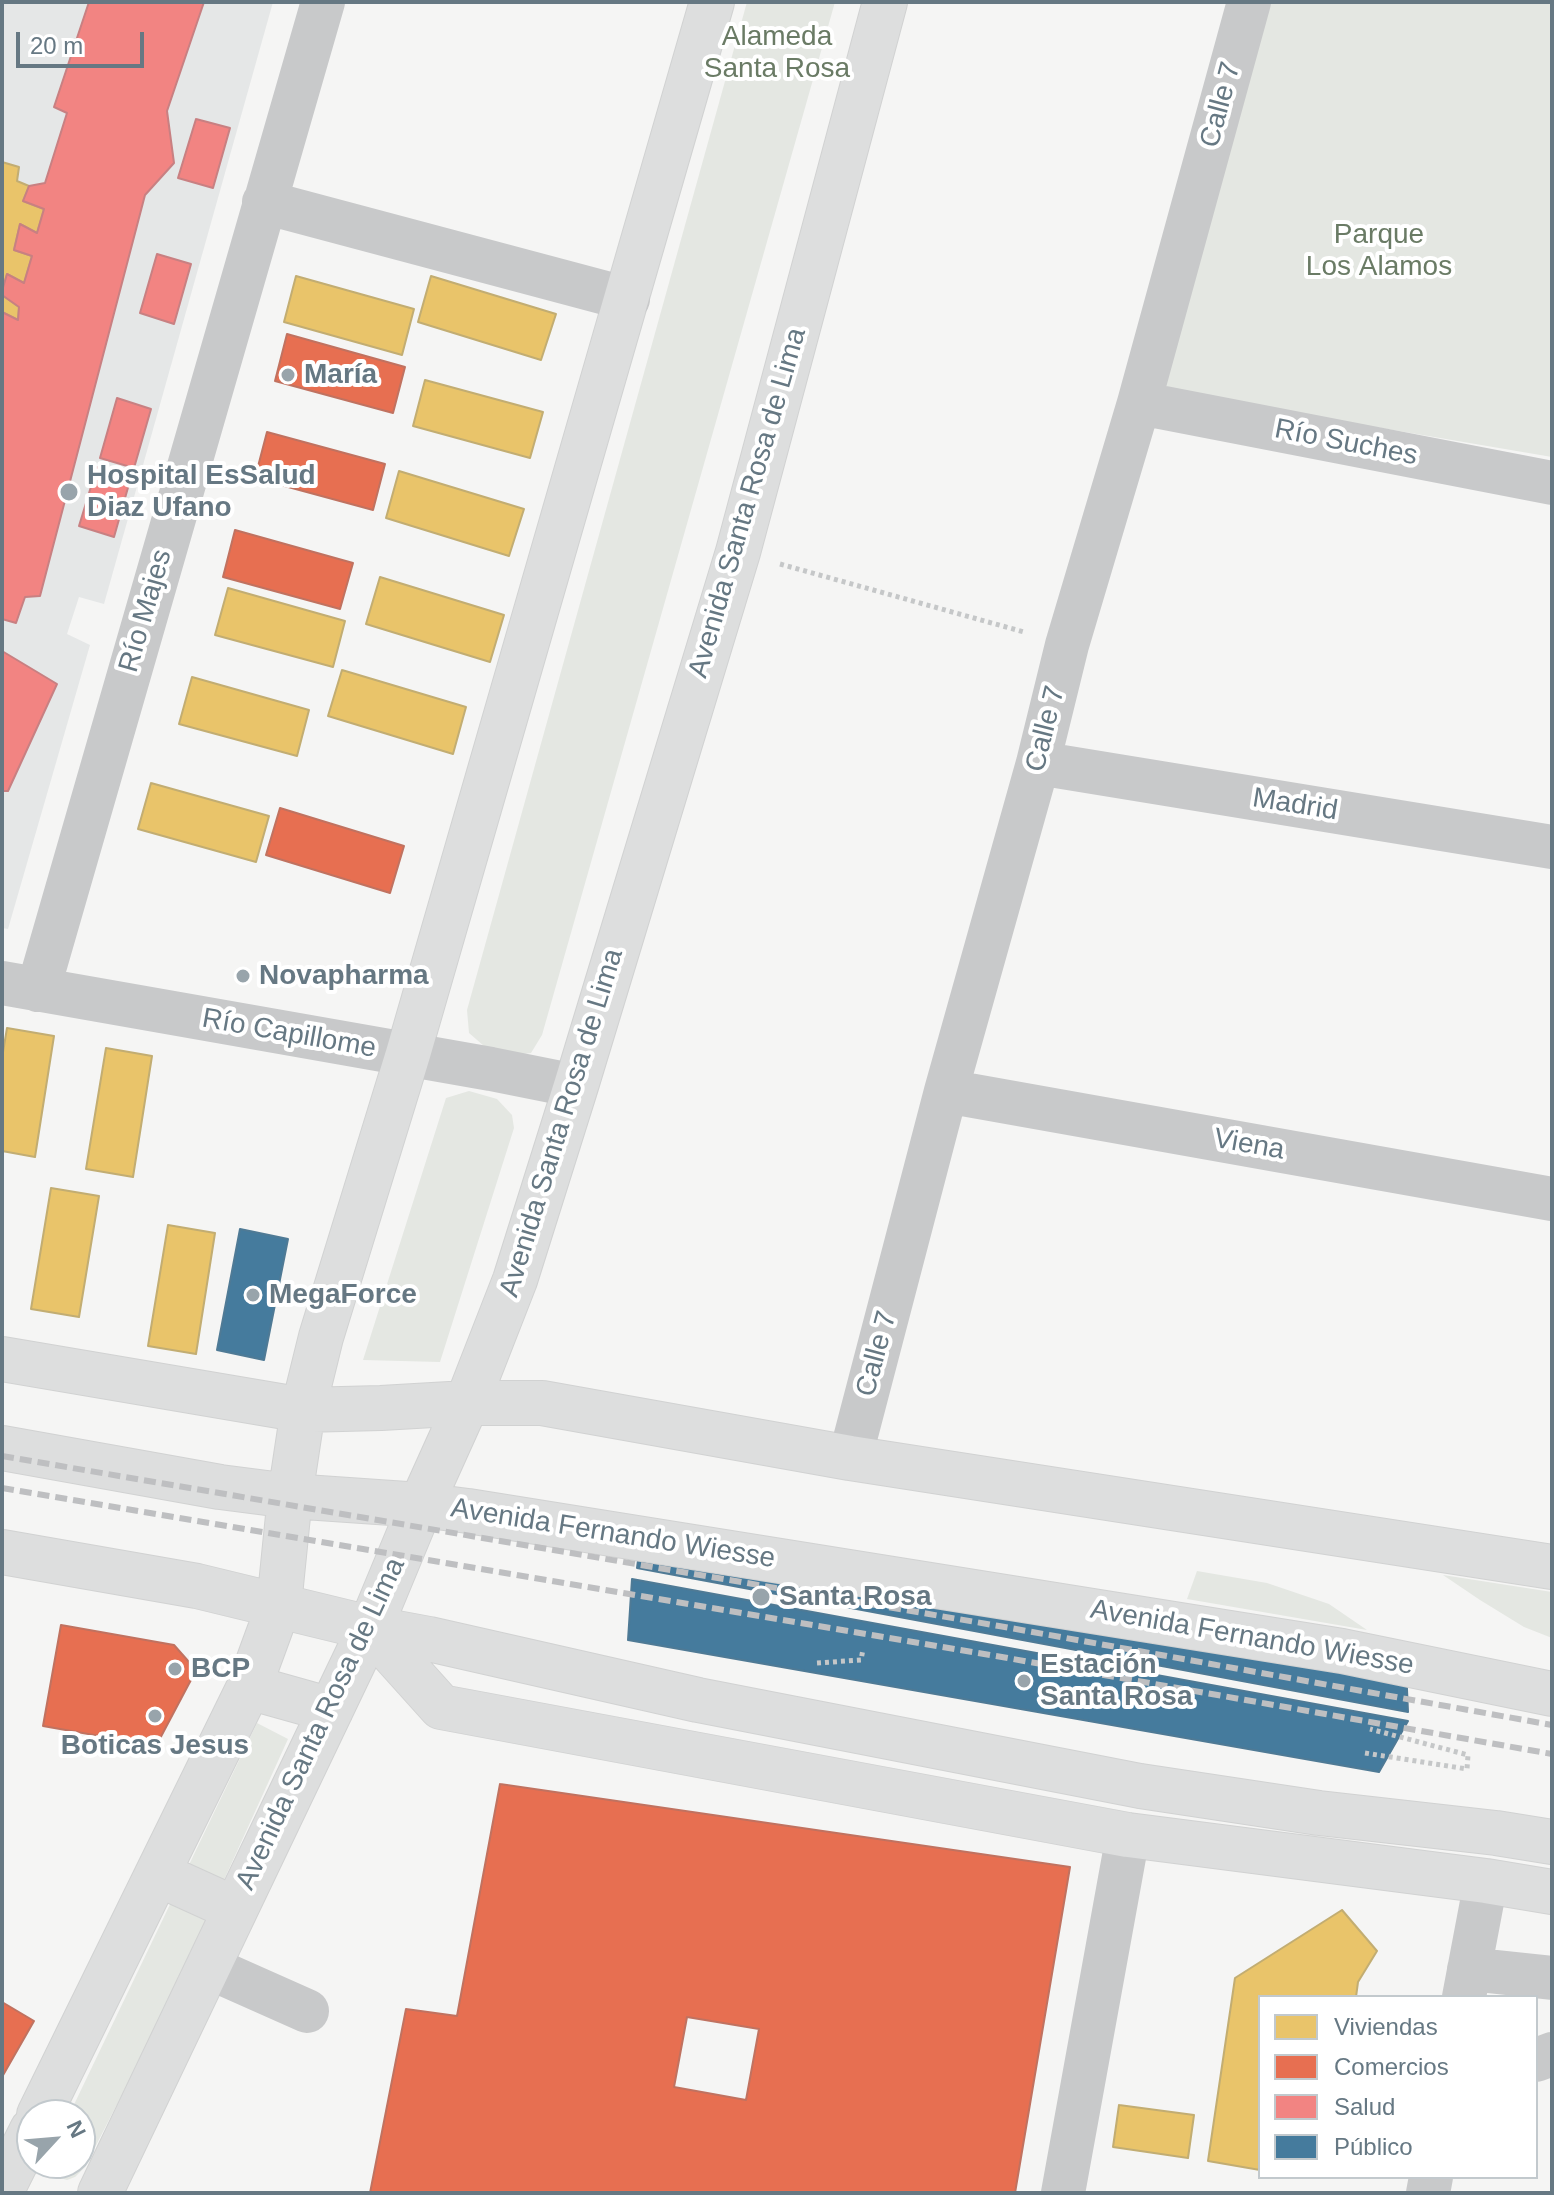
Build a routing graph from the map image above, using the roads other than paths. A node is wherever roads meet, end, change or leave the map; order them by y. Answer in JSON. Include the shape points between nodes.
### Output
{"nodes":[{"id":1,"x":323,"y":2,"type":"edge"},
{"id":2,"x":712,"y":2,"type":"edge"},
{"id":3,"x":885,"y":2,"type":"edge"},
{"id":4,"x":1249,"y":2,"type":"edge"},
{"id":5,"x":264,"y":202,"type":"junction"},
{"id":6,"x":628,"y":299,"type":"junction"},
{"id":7,"x":1139,"y":403,"type":"junction"},
{"id":8,"x":1552,"y":483,"type":"edge"},
{"id":9,"x":1038,"y":763,"type":"junction"},
{"id":10,"x":1552,"y":847,"type":"edge"},
{"id":11,"x":20,"y":987,"type":"edge"},
{"id":12,"x":408,"y":1054,"type":"junction"},
{"id":13,"x":576,"y":1086,"type":"junction"},
{"id":14,"x":946,"y":1091,"type":"junction"},
{"id":15,"x":1552,"y":1199,"type":"edge"},
{"id":16,"x":2,"y":1359,"type":"edge"},
{"id":17,"x":467,"y":1403,"type":"junction"},
{"id":18,"x":303,"y":1410,"type":"junction"},
{"id":19,"x":2,"y":1448,"type":"edge"},
{"id":20,"x":850,"y":1458,"type":"junction"},
{"id":21,"x":290,"y":1496,"type":"junction"},
{"id":22,"x":421,"y":1505,"type":"junction"},
{"id":23,"x":2,"y":1552,"type":"edge"},
{"id":24,"x":1552,"y":1567,"type":"edge"},
{"id":25,"x":279,"y":1605,"type":"junction"},
{"id":26,"x":370,"y":1628,"type":"junction"},
{"id":27,"x":249,"y":1687,"type":"junction"},
{"id":28,"x":1552,"y":1694,"type":"edge"},
{"id":29,"x":331,"y":1710,"type":"junction"},
{"id":30,"x":1128,"y":1835,"type":"junction"},
{"id":31,"x":1552,"y":1842,"type":"edge"},
{"id":32,"x":158,"y":1874,"type":"junction"},
{"id":33,"x":1486,"y":1881,"type":"junction"},
{"id":34,"x":1552,"y":1892,"type":"edge"},
{"id":35,"x":235,"y":1909,"type":"junction"},
{"id":36,"x":208,"y":1967,"type":"junction"},
{"id":37,"x":1552,"y":1978,"type":"edge"},
{"id":38,"x":1484,"y":1984,"type":"edge"},
{"id":39,"x":307,"y":2011,"type":"dead end"},
{"id":40,"x":47,"y":2099,"type":"edge"},
{"id":41,"x":16,"y":2162,"type":"edge"},
{"id":42,"x":2,"y":2190,"type":"edge"},
{"id":43,"x":1075,"y":2191,"type":"edge"},
{"id":44,"x":100,"y":2193,"type":"edge"}],
"edges":[{"from":1,"to":5,"type":"street","name":"Río Majes"},
{"from":2,"to":6,"type":"main road"},
{"from":3,"to":13,"type":"main road","name":"Avenida Santa Rosa de Lima","via":[[738,552]]},
{"from":4,"to":7,"type":"street","name":"Calle 7"},
{"from":5,"to":6,"type":"street"},
{"from":5,"to":11,"type":"street","name":"Río Majes"},
{"from":6,"to":12,"type":"main road"},
{"from":7,"to":8,"type":"street","name":"Río Suches"},
{"from":7,"to":9,"type":"street","name":"Calle 7"},
{"from":9,"to":10,"type":"street","name":"Madrid"},
{"from":9,"to":14,"type":"street","name":"Calle 7"},
{"from":11,"to":12,"type":"street","name":"Río Capillome"},
{"from":12,"to":13,"type":"street","name":"Río Capillome"},
{"from":12,"to":18,"type":"main road"},
{"from":13,"to":17,"type":"main road","name":"Avenida Santa Rosa de Lima","via":[[515,1280]]},
{"from":14,"to":15,"type":"street","name":"Viena"},
{"from":14,"to":20,"type":"street","name":"Calle 7"},
{"from":16,"to":18,"type":"main road"},
{"from":17,"to":18,"type":"main road"},
{"from":17,"to":20,"type":"main road","via":[[542,1403]]},
{"from":17,"to":22,"type":"main road","name":"Avenida Santa Rosa de Lima"},
{"from":18,"to":21,"type":"main road"},
{"from":19,"to":21,"type":"main road","name":"Avenida Fernando Wiesse"},
{"from":20,"to":24,"type":"main road"},
{"from":21,"to":22,"type":"main road","name":"Avenida Fernando Wiesse"},
{"from":21,"to":25,"type":"main road"},
{"from":22,"to":26,"type":"main road","name":"Avenida Santa Rosa de Lima"},
{"from":22,"to":28,"type":"main road","name":"Avenida Fernando Wiesse","via":[[1342,1651]]},
{"from":23,"to":25,"type":"main road"},
{"from":25,"to":26,"type":"main road"},
{"from":25,"to":27,"type":"main road"},
{"from":26,"to":29,"type":"main road","name":"Avenida Santa Rosa de Lima"},
{"from":26,"to":30,"type":"main road","via":[[441,1707]]},
{"from":26,"to":31,"type":"main road","via":[[698,1700],[1140,1786]]},
{"from":27,"to":29,"type":"main road"},
{"from":27,"to":32,"type":"main road"},
{"from":29,"to":35,"type":"main road","name":"Avenida Santa Rosa de Lima"},
{"from":30,"to":33,"type":"main road"},
{"from":30,"to":43,"type":"street"},
{"from":32,"to":35,"type":"main road"},
{"from":32,"to":40,"type":"main road"},
{"from":33,"to":34,"type":"main road"},
{"from":33,"to":38,"type":"street"},
{"from":35,"to":36,"type":"main road","name":"Avenida Santa Rosa de Lima"},
{"from":36,"to":39,"type":"street"},
{"from":36,"to":44,"type":"main road","name":"Avenida Santa Rosa de Lima"},
{"from":37,"to":38,"type":"street"},
{"from":41,"to":42,"type":"main road"}]}
